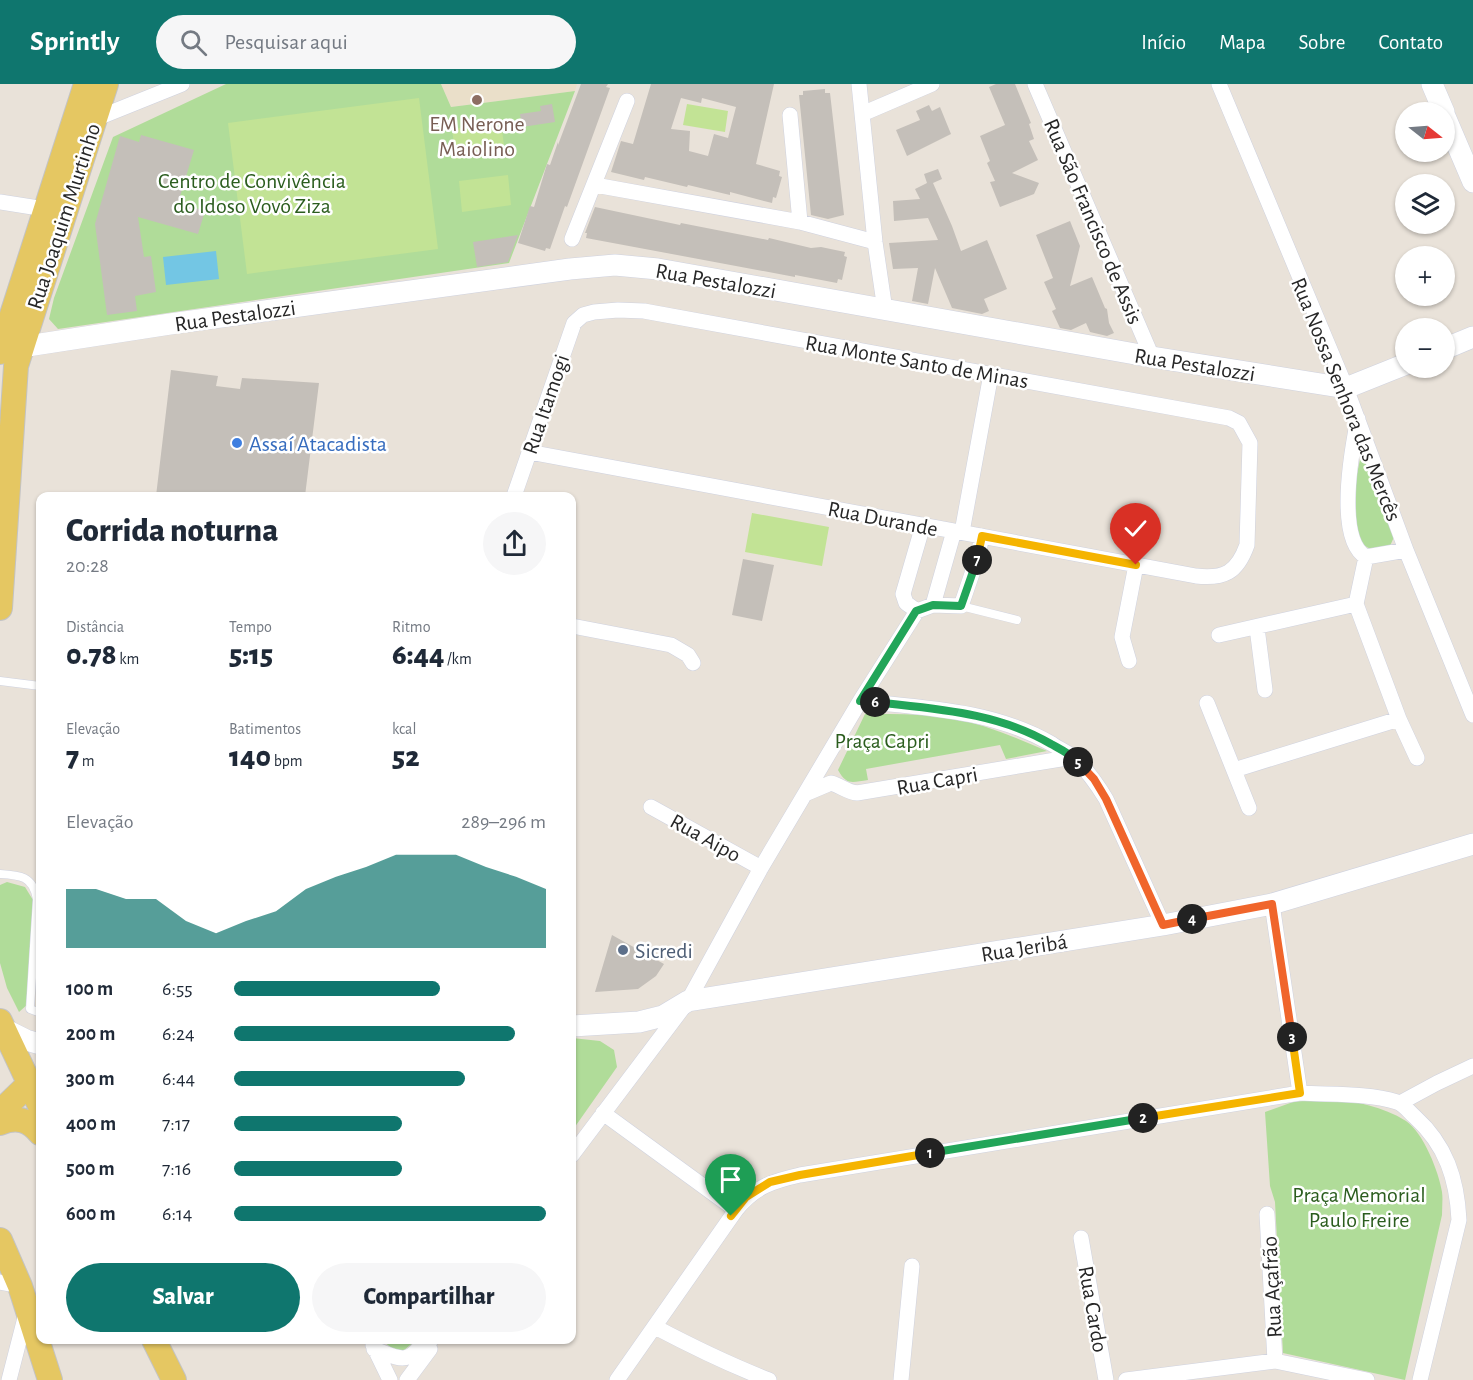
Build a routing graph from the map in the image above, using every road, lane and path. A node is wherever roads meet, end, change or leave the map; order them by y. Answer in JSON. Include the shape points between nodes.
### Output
{"nodes":[{"id":1,"x":86,"y":84,"type":"edge"},
{"id":2,"x":106,"y":84,"type":"edge"},
{"id":3,"x":182,"y":84,"type":"edge"},
{"id":4,"x":859,"y":84,"type":"edge"},
{"id":5,"x":932,"y":84,"type":"edge"},
{"id":6,"x":1035,"y":84,"type":"edge"},
{"id":7,"x":1218,"y":84,"type":"edge"},
{"id":8,"x":1432,"y":84,"type":"edge"},
{"id":9,"x":627,"y":101,"type":"dead end"},
{"id":10,"x":1439,"y":102,"type":"edge"},
{"id":11,"x":862,"y":114,"type":"junction"},
{"id":12,"x":790,"y":115,"type":"dead end"},
{"id":13,"x":94,"y":120,"type":"junction"},
{"id":14,"x":71,"y":129,"type":"junction"},
{"id":15,"x":1455,"y":139,"type":"edge"},
{"id":16,"x":1473,"y":182,"type":"edge"},
{"id":17,"x":595,"y":185,"type":"junction"},
{"id":18,"x":0,"y":202,"type":"edge"},
{"id":19,"x":45,"y":209,"type":"junction"},
{"id":20,"x":800,"y":222,"type":"junction"},
{"id":21,"x":572,"y":239,"type":"dead end"},
{"id":22,"x":875,"y":242,"type":"junction"},
{"id":23,"x":885,"y":310,"type":"junction"},
{"id":24,"x":583,"y":315,"type":"joint"},
{"id":25,"x":1473,"y":337,"type":"edge"},
{"id":26,"x":1455,"y":344,"type":"edge"},
{"id":27,"x":5,"y":350,"type":"edge"},
{"id":28,"x":1152,"y":357,"type":"junction"},
{"id":29,"x":1395,"y":368,"type":"edge"},
{"id":30,"x":991,"y":374,"type":"junction"},
{"id":31,"x":1346,"y":387,"type":"junction"},
{"id":32,"x":1358,"y":419,"type":"junction"},
{"id":33,"x":529,"y":452,"type":"junction"},
{"id":34,"x":4,"y":467,"type":"edge"},
{"id":35,"x":515,"y":492,"type":"edge"},
{"id":36,"x":923,"y":525,"type":"junction"},
{"id":37,"x":958,"y":532,"type":"junction"},
{"id":38,"x":982,"y":536,"type":"junction"},
{"id":39,"x":1406,"y":550,"type":"junction"},
{"id":40,"x":1366,"y":557,"type":"junction"},
{"id":41,"x":1136,"y":565,"type":"junction"},
{"id":42,"x":1235,"y":567,"type":"joint"},
{"id":43,"x":1356,"y":604,"type":"junction"},
{"id":44,"x":933,"y":605,"type":"junction"},
{"id":45,"x":961,"y":606,"type":"junction"},
{"id":46,"x":0,"y":608,"type":"edge"},
{"id":47,"x":914,"y":616,"type":"junction"},
{"id":48,"x":1017,"y":620,"type":"dead end"},
{"id":49,"x":576,"y":627,"type":"edge"},
{"id":50,"x":1257,"y":628,"type":"junction"},
{"id":51,"x":1219,"y":635,"type":"dead end"},
{"id":52,"x":1129,"y":661,"type":"dead end"},
{"id":53,"x":693,"y":663,"type":"dead end"},
{"id":54,"x":0,"y":681,"type":"edge"},
{"id":55,"x":36,"y":686,"type":"edge"},
{"id":56,"x":1265,"y":690,"type":"dead end"},
{"id":57,"x":860,"y":701,"type":"junction"},
{"id":58,"x":1207,"y":703,"type":"dead end"},
{"id":59,"x":1473,"y":716,"type":"edge"},
{"id":60,"x":1399,"y":719,"type":"junction"},
{"id":61,"x":1073,"y":757,"type":"junction"},
{"id":62,"x":1417,"y":758,"type":"dead end"},
{"id":63,"x":1234,"y":770,"type":"junction"},
{"id":64,"x":805,"y":794,"type":"junction"},
{"id":65,"x":651,"y":807,"type":"dead end"},
{"id":66,"x":1249,"y":808,"type":"dead end"},
{"id":67,"x":1473,"y":844,"type":"edge"},
{"id":68,"x":761,"y":868,"type":"junction"},
{"id":69,"x":0,"y":874,"type":"edge"},
{"id":70,"x":36,"y":889,"type":"edge"},
{"id":71,"x":1272,"y":904,"type":"junction"},
{"id":72,"x":36,"y":915,"type":"edge"},
{"id":73,"x":1163,"y":925,"type":"junction"},
{"id":74,"x":688,"y":1001,"type":"junction"},
{"id":75,"x":36,"y":1011,"type":"edge"},
{"id":76,"x":1,"y":1024,"type":"edge"},
{"id":77,"x":576,"y":1026,"type":"edge"},
{"id":78,"x":36,"y":1043,"type":"edge"},
{"id":79,"x":1473,"y":1066,"type":"edge"},
{"id":80,"x":35,"y":1080,"type":"edge"},
{"id":81,"x":1300,"y":1093,"type":"junction"},
{"id":82,"x":1400,"y":1103,"type":"junction"},
{"id":83,"x":0,"y":1112,"type":"edge"},
{"id":84,"x":603,"y":1113,"type":"junction"},
{"id":85,"x":0,"y":1123,"type":"edge"},
{"id":86,"x":36,"y":1129,"type":"edge"},
{"id":87,"x":576,"y":1150,"type":"edge"},
{"id":88,"x":736,"y":1210,"type":"junction"},
{"id":89,"x":1268,"y":1214,"type":"dead end"},
{"id":90,"x":1466,"y":1222,"type":"edge"},
{"id":91,"x":1082,"y":1238,"type":"dead end"},
{"id":92,"x":0,"y":1240,"type":"edge"},
{"id":93,"x":912,"y":1266,"type":"dead end"},
{"id":94,"x":10,"y":1284,"type":"edge"},
{"id":95,"x":27,"y":1310,"type":"junction"},
{"id":96,"x":655,"y":1327,"type":"junction"},
{"id":97,"x":36,"y":1337,"type":"edge"},
{"id":98,"x":38,"y":1344,"type":"edge"},
{"id":99,"x":156,"y":1344,"type":"edge"},
{"id":100,"x":372,"y":1344,"type":"edge"},
{"id":101,"x":422,"y":1344,"type":"edge"},
{"id":102,"x":430,"y":1344,"type":"edge"},
{"id":103,"x":1275,"y":1361,"type":"junction"},
{"id":104,"x":1199,"y":1375,"type":"edge"},
{"id":105,"x":9,"y":1380,"type":"edge"},
{"id":106,"x":50,"y":1380,"type":"edge"},
{"id":107,"x":174,"y":1380,"type":"edge"},
{"id":108,"x":390,"y":1380,"type":"edge"},
{"id":109,"x":407,"y":1380,"type":"edge"},
{"id":110,"x":617,"y":1380,"type":"edge"},
{"id":111,"x":770,"y":1380,"type":"edge"},
{"id":112,"x":901,"y":1380,"type":"edge"},
{"id":113,"x":1106,"y":1380,"type":"edge"},
{"id":114,"x":1126,"y":1380,"type":"edge"},
{"id":115,"x":1367,"y":1380,"type":"edge"},
{"id":116,"x":1420,"y":1380,"type":"edge"}],
"edges":[{"from":1,"to":14,"type":"main road","name":"Rua Joaquim Murtinho"},
{"from":2,"to":13,"type":"main road","name":"Rua Joaquim Murtinho"},
{"from":3,"to":13,"type":"street"},
{"from":4,"to":11,"type":"street"},
{"from":5,"to":11,"type":"street"},
{"from":6,"to":28,"type":"street","name":"Rua São Francisco de Assis"},
{"from":7,"to":31,"type":"street","name":"Rua Nossa Senhora das Mercês"},
{"from":8,"to":10,"type":"street"},
{"from":9,"to":17,"type":"street"},
{"from":11,"to":22,"type":"street"},
{"from":12,"to":20,"type":"street"},
{"from":13,"to":14,"type":"street"},
{"from":13,"to":27,"type":"main road","name":"Rua Joaquim Murtinho"},
{"from":14,"to":19,"type":"main road","name":"Rua Joaquim Murtinho"},
{"from":15,"to":16,"type":"street"},
{"from":17,"to":20,"type":"street"},
{"from":17,"to":21,"type":"street"},
{"from":18,"to":19,"type":"street"},
{"from":19,"to":27,"type":"main road","name":"Rua Joaquim Murtinho"},
{"from":20,"to":22,"type":"street"},
{"from":22,"to":23,"type":"street"},
{"from":23,"to":27,"type":"street","name":"Rua Pestalozzi","via":[[658,269],[615,265]]},
{"from":23,"to":28,"type":"street","name":"Rua Pestalozzi"},
{"from":24,"to":30,"type":"street","name":"Rua Monte Santo de Minas","via":[[618,309],[644,311]]},
{"from":24,"to":33,"type":"street","name":"Rua Itamogi","via":[[574,323]]},
{"from":25,"to":26,"type":"street"},
{"from":27,"to":34,"type":"main road","via":[[16,366]]},
{"from":28,"to":31,"type":"street","name":"Rua Pestalozzi"},
{"from":29,"to":31,"type":"street","name":"Rua Pestalozzi"},
{"from":30,"to":37,"type":"street"},
{"from":30,"to":42,"type":"street","name":"Rua Monte Santo de Minas","via":[[1239,423],[1250,443],[1247,545]]},
{"from":31,"to":32,"type":"street","name":"Rua Nossa Senhora das Mercês"},
{"from":32,"to":39,"type":"street","name":"Rua Nossa Senhora das Mercês"},
{"from":32,"to":40,"type":"street","via":[[1347,496],[1353,543]]},
{"from":33,"to":35,"type":"street","name":"Rua Itamogi"},
{"from":33,"to":36,"type":"street","name":"Rua Durande"},
{"from":34,"to":46,"type":"main road"},
{"from":36,"to":37,"type":"street","name":"Rua Durande"},
{"from":36,"to":47,"type":"street","via":[[903,594]]},
{"from":37,"to":38,"type":"street","name":"Rua Durande"},
{"from":37,"to":44,"type":"street"},
{"from":38,"to":41,"type":"street","name":"Rua Durande"},
{"from":38,"to":45,"type":"street"},
{"from":39,"to":40,"type":"street"},
{"from":39,"to":59,"type":"street","name":"Rua Nossa Senhora das Mercês"},
{"from":40,"to":43,"type":"street"},
{"from":41,"to":42,"type":"street","name":"Rua Durande","via":[[1211,578],[1226,575]]},
{"from":41,"to":52,"type":"street","via":[[1122,637]]},
{"from":43,"to":50,"type":"street"},
{"from":43,"to":60,"type":"street"},
{"from":44,"to":45,"type":"street"},
{"from":44,"to":47,"type":"street"},
{"from":45,"to":48,"type":"lane"},
{"from":47,"to":57,"type":"street"},
{"from":49,"to":53,"type":"street","via":[[671,645],[688,655]]},
{"from":50,"to":51,"type":"street"},
{"from":50,"to":56,"type":"street"},
{"from":54,"to":55,"type":"lane"},
{"from":57,"to":61,"type":"street","via":[[982,717],[1014,726]]},
{"from":57,"to":64,"type":"street"},
{"from":58,"to":63,"type":"street"},
{"from":60,"to":62,"type":"street"},
{"from":60,"to":63,"type":"street"},
{"from":61,"to":64,"type":"street","name":"Rua Capri","via":[[857,793],[831,783]]},
{"from":61,"to":73,"type":"street","via":[[1106,799]]},
{"from":63,"to":66,"type":"street"},
{"from":64,"to":68,"type":"street"},
{"from":65,"to":68,"type":"street","name":"Rua Aipo"},
{"from":67,"to":71,"type":"street","name":"Rua Jeribá"},
{"from":68,"to":74,"type":"street"},
{"from":69,"to":70,"type":"lane","via":[[24,878]]},
{"from":71,"to":73,"type":"street","name":"Rua Jeribá"},
{"from":71,"to":81,"type":"street"},
{"from":72,"to":75,"type":"lane","via":[[30,1009]]},
{"from":73,"to":74,"type":"street","name":"Rua Jeribá"},
{"from":74,"to":77,"type":"street","name":"Rua Jeribá","via":[[663,1016],[639,1022]]},
{"from":74,"to":84,"type":"street"},
{"from":76,"to":78,"type":"street"},
{"from":76,"to":80,"type":"main road"},
{"from":79,"to":82,"type":"street"},
{"from":80,"to":83,"type":"main road"},
{"from":81,"to":82,"type":"street"},
{"from":81,"to":88,"type":"street","via":[[800,1175],[770,1182],[746,1197]]},
{"from":82,"to":90,"type":"street","via":[[1424,1125],[1452,1170]]},
{"from":84,"to":87,"type":"street"},
{"from":84,"to":88,"type":"street"},
{"from":85,"to":86,"type":"main road","via":[[19,1119]]},
{"from":88,"to":96,"type":"street"},
{"from":89,"to":103,"type":"street","name":"Rua Açafrão"},
{"from":90,"to":116,"type":"street"},
{"from":91,"to":113,"type":"street","name":"Rua Cardo"},
{"from":92,"to":94,"type":"main road"},
{"from":93,"to":112,"type":"street"},
{"from":94,"to":95,"type":"main road"},
{"from":95,"to":97,"type":"main road"},
{"from":95,"to":105,"type":"street","via":[[10,1364]]},
{"from":96,"to":110,"type":"street"},
{"from":96,"to":111,"type":"street","via":[[710,1356]]},
{"from":98,"to":106,"type":"main road"},
{"from":99,"to":107,"type":"main road"},
{"from":100,"to":101,"type":"street","via":[[404,1358],[416,1354]]},
{"from":100,"to":108,"type":"street"},
{"from":102,"to":109,"type":"street"},
{"from":103,"to":104,"type":"street"},
{"from":103,"to":115,"type":"street"},
{"from":104,"to":114,"type":"street"}]}
